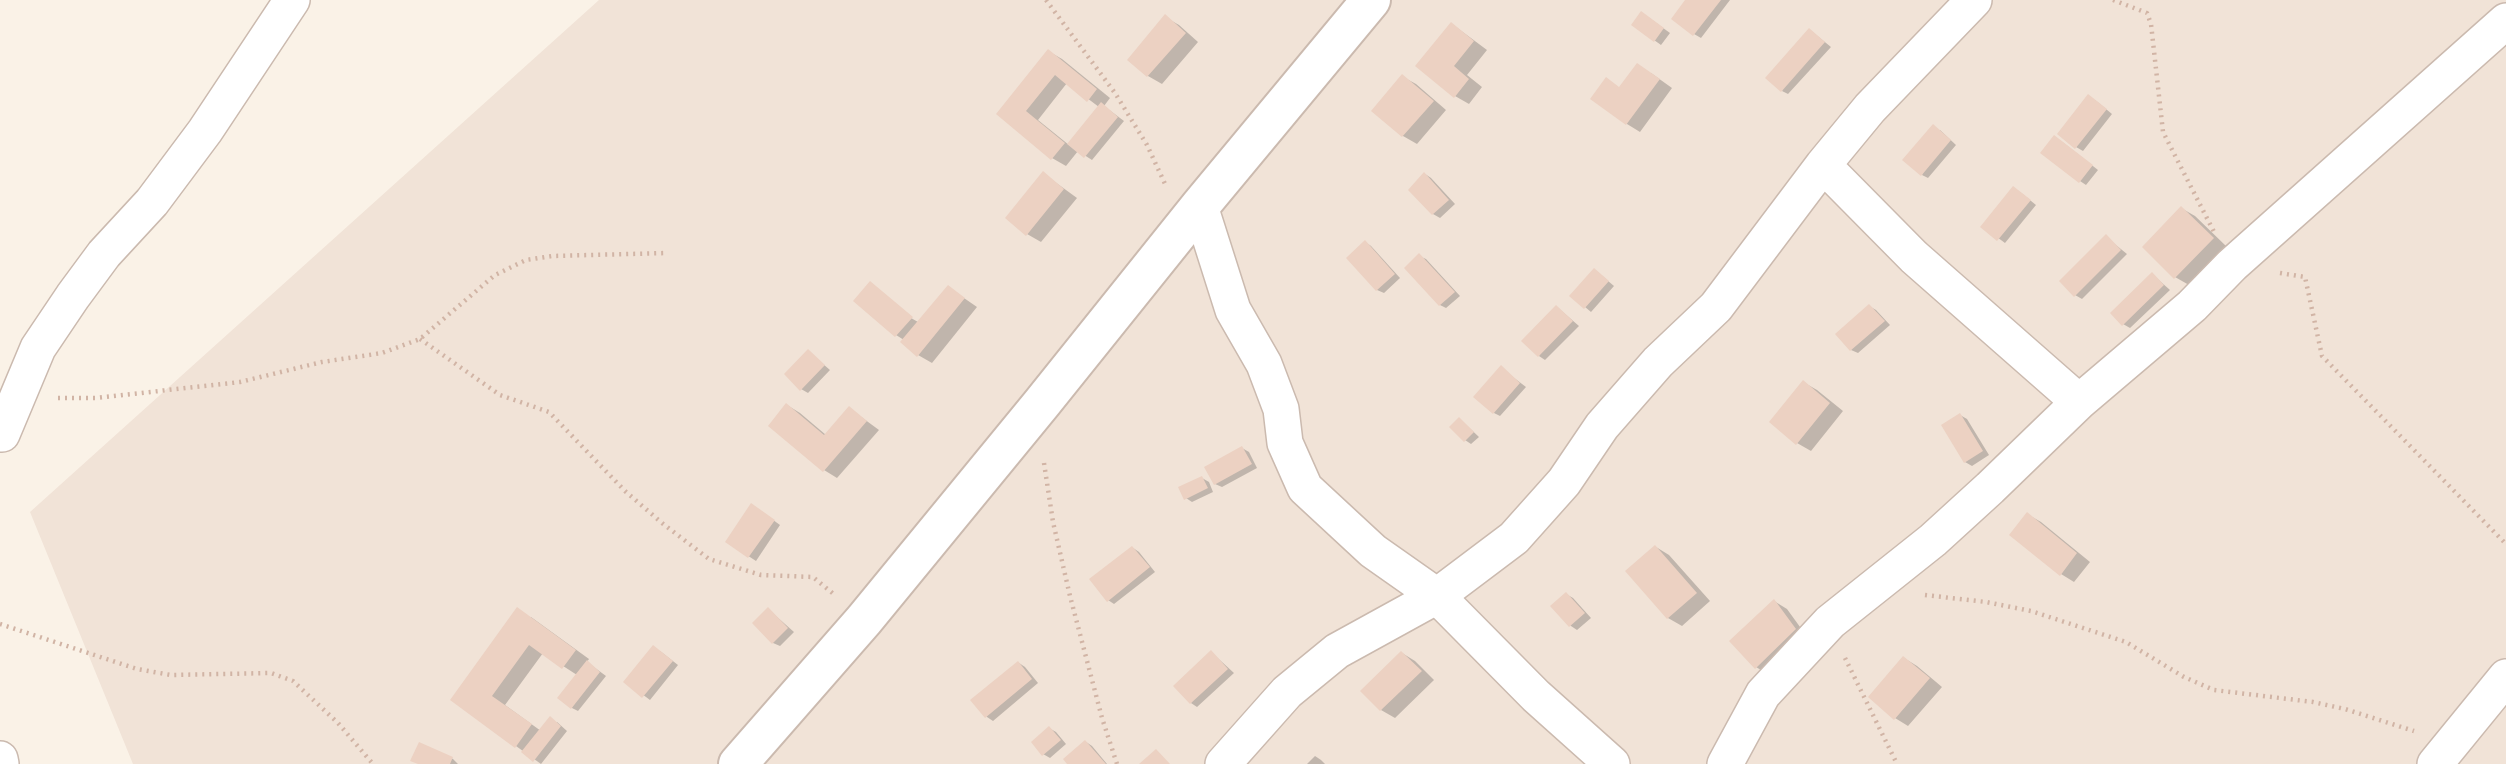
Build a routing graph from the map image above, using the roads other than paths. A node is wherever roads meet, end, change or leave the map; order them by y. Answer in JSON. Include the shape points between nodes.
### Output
{"nodes":[{"id":1,"x":292,"y":0,"type":"edge"},
{"id":2,"x":1371,"y":0,"type":"edge"},
{"id":3,"x":1973,"y":0,"type":"edge"},
{"id":4,"x":2506,"y":21,"type":"edge"},
{"id":5,"x":1823,"y":165,"type":"junction"},
{"id":6,"x":1200,"y":206,"type":"junction"},
{"id":7,"x":2079,"y":402,"type":"junction"},
{"id":8,"x":5,"y":428,"type":"edge"},
{"id":9,"x":1437,"y":596,"type":"junction"},
{"id":10,"x":2506,"y":677,"type":"edge"},
{"id":11,"x":2443,"y":755,"type":"edge"},
{"id":12,"x":0,"y":759,"type":"edge"},
{"id":13,"x":1,"y":764,"type":"edge"},
{"id":14,"x":738,"y":764,"type":"edge"},
{"id":15,"x":1223,"y":764,"type":"edge"},
{"id":16,"x":1612,"y":764,"type":"edge"},
{"id":17,"x":1725,"y":764,"type":"edge"}],
"edges":[{"from":1,"to":8,"type":"street","via":[[205,131],[152,202],[104,254],[38,348]]},
{"from":2,"to":6,"type":"street"},
{"from":3,"to":5,"type":"street","via":[[1870,108]]},
{"from":4,"to":7,"type":"street","via":[[2192,306]]},
{"from":5,"to":7,"type":"street","via":[[1914,257]]},
{"from":5,"to":9,"type":"street","via":[[1716,307],[1601,426],[1556,491],[1514,538]]},
{"from":6,"to":9,"type":"street","via":[[1233,310],[1264,364],[1281,409],[1285,443],[1305,488],[1373,551]]},
{"from":6,"to":14,"type":"street","via":[[864,620]]},
{"from":7,"to":17,"type":"street","via":[[1990,488],[1830,622],[1763,694]]},
{"from":9,"to":15,"type":"street","via":[[1337,651],[1287,692]]},
{"from":9,"to":16,"type":"street","via":[[1536,696]]},
{"from":10,"to":11,"type":"street"},
{"from":12,"to":13,"type":"street"}]}
